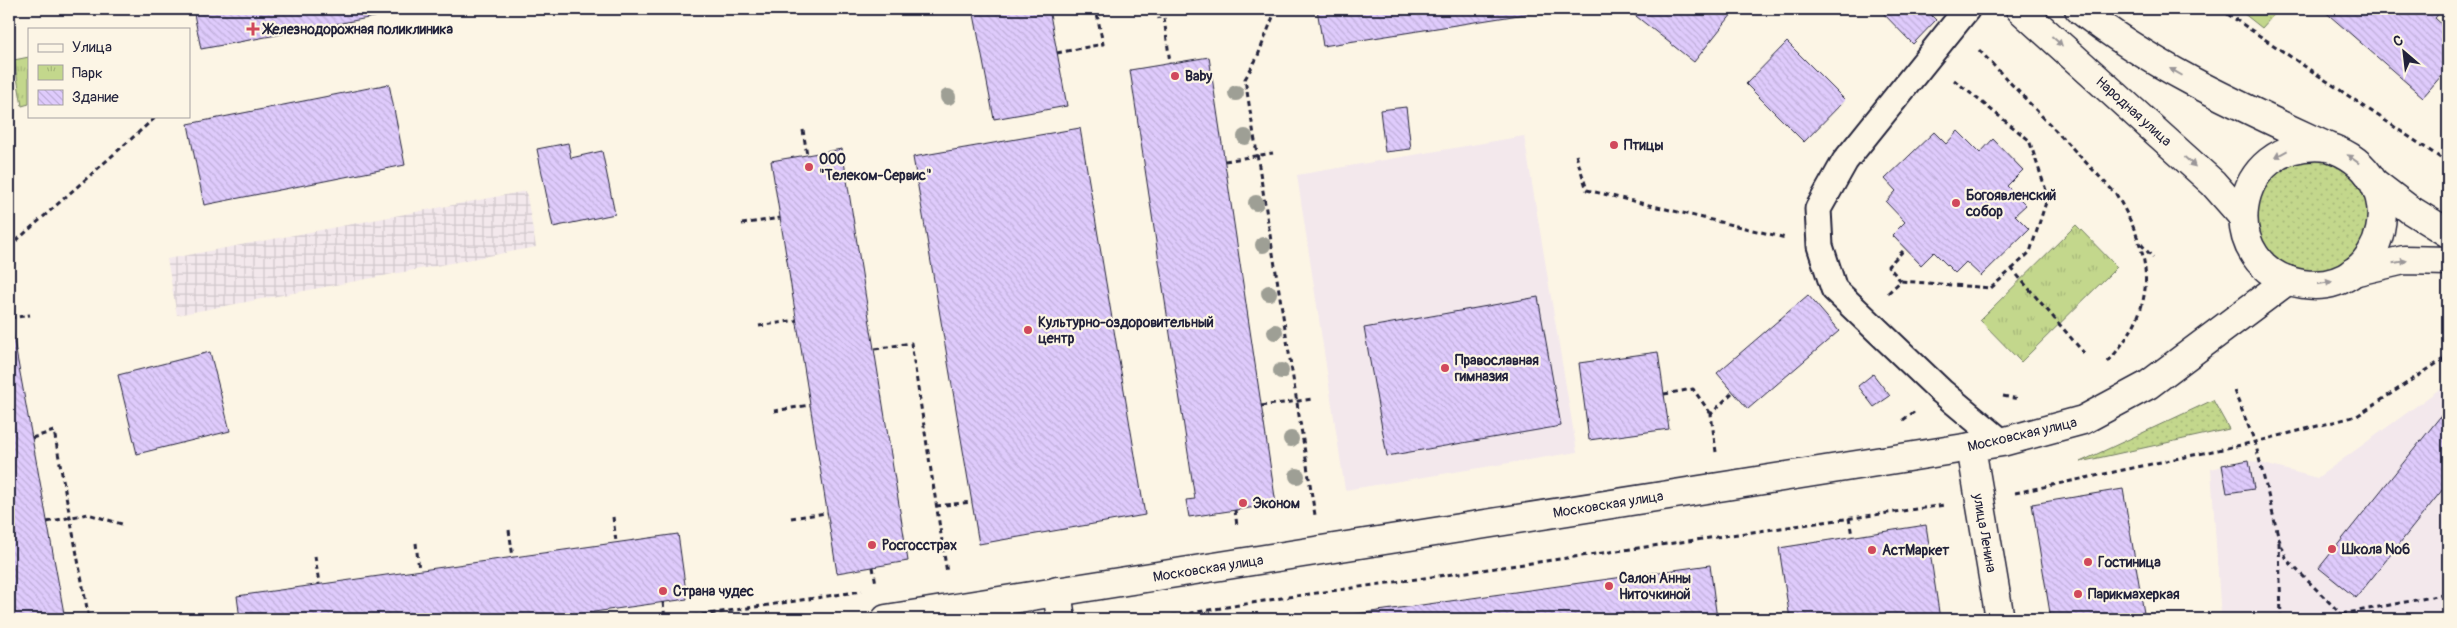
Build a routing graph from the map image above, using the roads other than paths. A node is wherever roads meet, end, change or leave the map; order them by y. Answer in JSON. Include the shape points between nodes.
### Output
{"nodes":[{"id":1,"x":2020,"y":9,"type":"edge"},
{"id":2,"x":2080,"y":9,"type":"edge"},
{"id":3,"x":1961,"y":17,"type":"edge"},
{"id":4,"x":2328,"y":147,"type":"junction"},
{"id":5,"x":2375,"y":183,"type":"junction"},
{"id":6,"x":2243,"y":217,"type":"junction"},
{"id":7,"x":2448,"y":233,"type":"edge"},
{"id":8,"x":2448,"y":261,"type":"edge"},
{"id":9,"x":2353,"y":272,"type":"junction"},
{"id":10,"x":2288,"y":280,"type":"junction"},
{"id":11,"x":2002,"y":442,"type":"junction"},
{"id":12,"x":1970,"y":447,"type":"junction"},
{"id":13,"x":1057,"y":591,"type":"junction"},
{"id":14,"x":886,"y":619,"type":"edge"},
{"id":15,"x":1061,"y":619,"type":"edge"},
{"id":16,"x":2000,"y":619,"type":"edge"}],
"edges":[{"from":1,"to":6,"type":"street","name":"Народная улица","one_way":true,"via":[[2214,183]]},
{"from":4,"to":2,"type":"street","one_way":true,"via":[[2218,96],[2135,49]]},
{"from":3,"to":11,"type":"lane","via":[[1844,161],[1818,209],[1820,246],[1834,289],[1941,392]]},
{"from":5,"to":4,"type":"street","one_way":true,"via":[[2355,160]]},
{"from":4,"to":6,"type":"street","one_way":true,"via":[[2294,148],[2265,164],[2248,188]]},
{"from":5,"to":7,"type":"street"},
{"from":5,"to":9,"type":"street","via":[[2382,227],[2371,252]]},
{"from":6,"to":10,"type":"street","via":[[2247,240],[2259,260]]},
{"from":9,"to":8,"type":"street","one_way":true,"via":[[2404,260]]},
{"from":10,"to":9,"type":"street","one_way":true,"via":[[2321,284]]},
{"from":10,"to":11,"type":"street","name":"Московская улица","via":[[2148,385],[2082,420]]},
{"from":11,"to":12,"type":"street","name":"Московская улица"},
{"from":12,"to":13,"type":"street","name":"Московская улица"},
{"from":12,"to":16,"type":"street","name":"улица Ленина"},
{"from":13,"to":14,"type":"street","name":"Московская улица"},
{"from":13,"to":15,"type":"street"}]}
